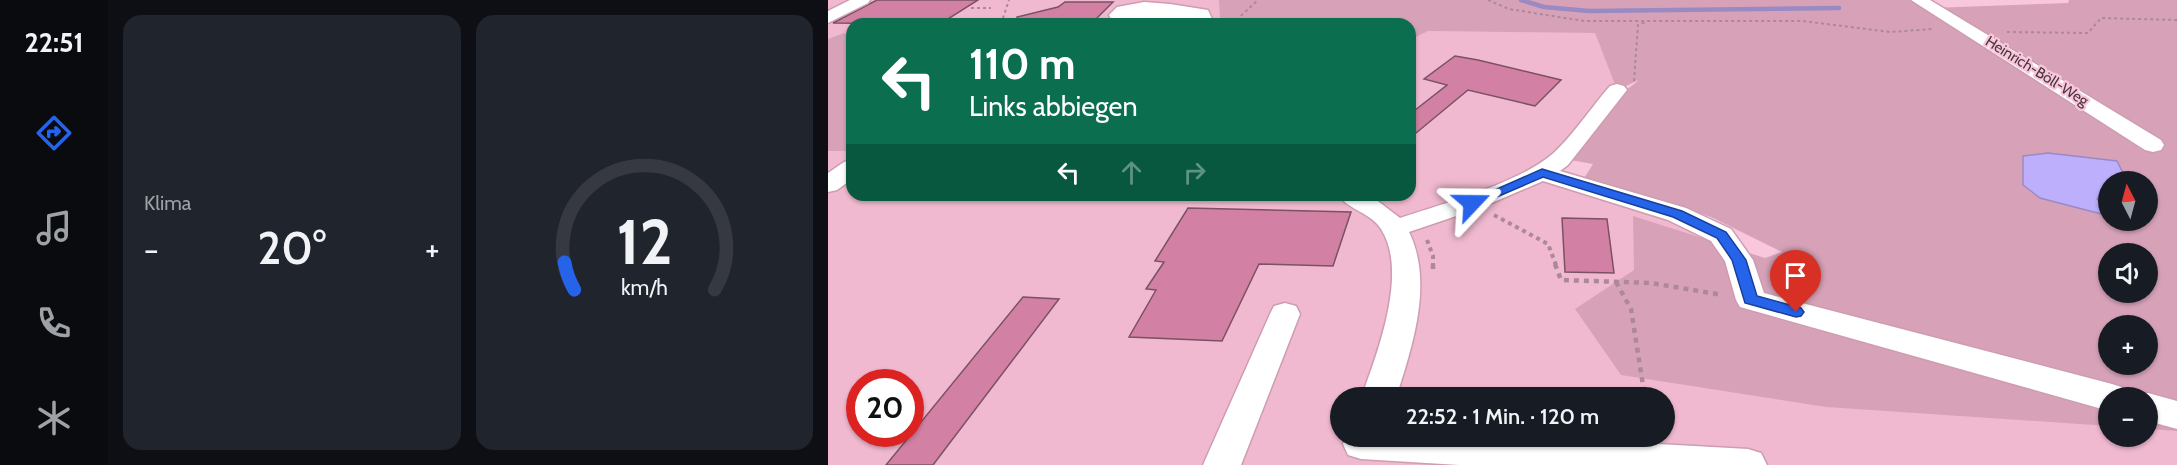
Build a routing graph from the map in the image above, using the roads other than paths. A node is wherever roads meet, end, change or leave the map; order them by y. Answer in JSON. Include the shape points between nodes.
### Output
{"nodes":[{"id":1,"x":862,"y":0,"type":"edge"},
{"id":2,"x":1919,"y":0,"type":"edge"},
{"id":3,"x":835,"y":14,"type":"edge"},
{"id":4,"x":1617,"y":90,"type":"road end"},
{"id":5,"x":2153,"y":145,"type":"dead end"},
{"id":6,"x":846,"y":172,"type":"edge"},
{"id":7,"x":1542,"y":173,"type":"junction"},
{"id":8,"x":828,"y":185,"type":"edge"},
{"id":9,"x":1362,"y":201,"type":"edge"},
{"id":10,"x":1395,"y":228,"type":"junction"},
{"id":11,"x":1285,"y":314,"type":"dead end"},
{"id":12,"x":1381,"y":387,"type":"edge"},
{"id":13,"x":2098,"y":394,"type":"edge"},
{"id":14,"x":2158,"y":410,"type":"edge"},
{"id":15,"x":2177,"y":415,"type":"edge"},
{"id":16,"x":1359,"y":449,"type":"edge"},
{"id":17,"x":1222,"y":465,"type":"edge"},
{"id":18,"x":1748,"y":465,"type":"edge"}],
"edges":[{"from":1,"to":3,"type":"street"},
{"from":2,"to":5,"type":"street","name":"Heinrich-Böll-Weg"},
{"from":4,"to":7,"type":"street","via":[[1560,160]]},
{"from":6,"to":8,"type":"street"},
{"from":7,"to":10,"type":"street","via":[[1472,203]]},
{"from":7,"to":13,"type":"street","via":[[1677,214],[1721,235],[1739,260],[1751,300]]},
{"from":9,"to":10,"type":"street"},
{"from":10,"to":12,"type":"street","via":[[1405,255],[1406,280],[1398,329]]},
{"from":11,"to":17,"type":"street"},
{"from":14,"to":15,"type":"street"},
{"from":16,"to":18,"type":"street"}]}
